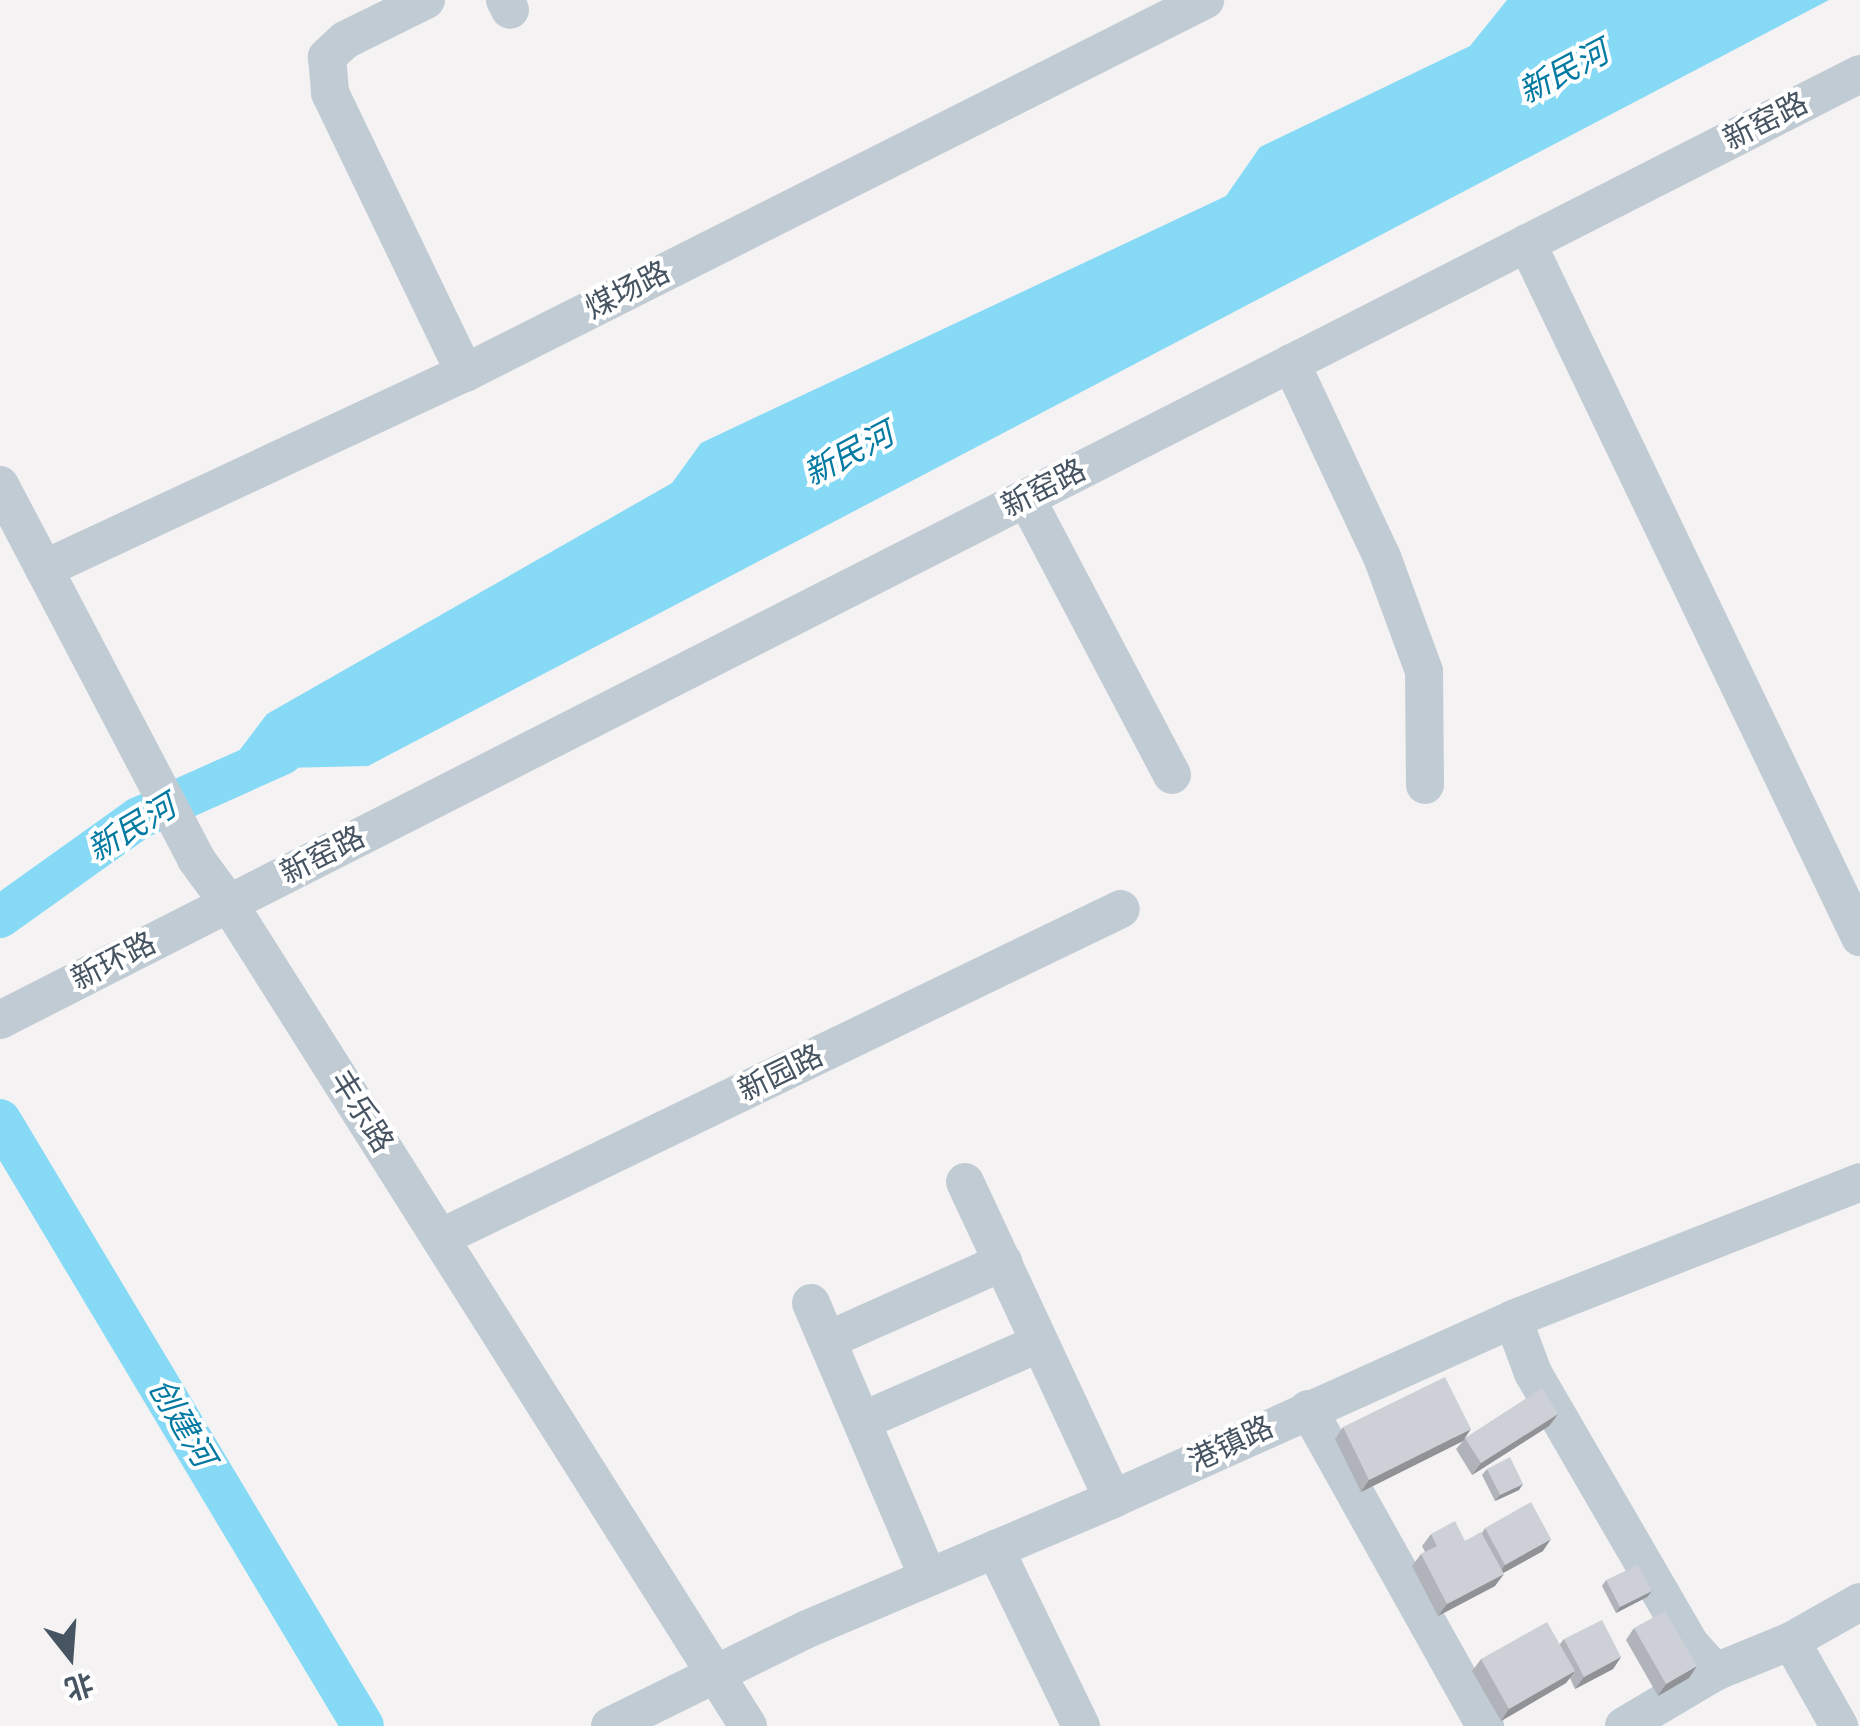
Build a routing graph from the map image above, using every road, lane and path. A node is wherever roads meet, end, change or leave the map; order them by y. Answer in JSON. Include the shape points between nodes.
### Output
{"nodes":[{"id":1,"x":426,"y":0,"type":"edge"},
{"id":2,"x":1205,"y":0,"type":"edge"},
{"id":3,"x":1858,"y":80,"type":"edge"},
{"id":4,"x":1527,"y":243,"type":"junction"},
{"id":5,"x":1291,"y":363,"type":"junction"},
{"id":6,"x":465,"y":373,"type":"junction"},
{"id":7,"x":0,"y":484,"type":"edge"},
{"id":8,"x":1026,"y":498,"type":"junction"},
{"id":9,"x":44,"y":569,"type":"junction"},
{"id":10,"x":1172,"y":775,"type":"dead end"},
{"id":11,"x":1424,"y":785,"type":"dead end"},
{"id":12,"x":229,"y":904,"type":"junction"},
{"id":13,"x":1121,"y":909,"type":"dead end"},
{"id":14,"x":1860,"y":938,"type":"edge"},
{"id":15,"x":7,"y":1016,"type":"edge"},
{"id":16,"x":965,"y":1182,"type":"dead end"},
{"id":17,"x":1859,"y":1184,"type":"edge"},
{"id":18,"x":440,"y":1238,"type":"junction"},
{"id":19,"x":1003,"y":1262,"type":"junction"},
{"id":20,"x":812,"y":1303,"type":"dead end"},
{"id":21,"x":1513,"y":1320,"type":"junction"},
{"id":22,"x":828,"y":1340,"type":"junction"},
{"id":23,"x":1040,"y":1342,"type":"junction"},
{"id":24,"x":1308,"y":1409,"type":"junction"},
{"id":25,"x":862,"y":1420,"type":"junction"},
{"id":26,"x":1113,"y":1499,"type":"junction"},
{"id":27,"x":994,"y":1549,"type":"junction"},
{"id":28,"x":928,"y":1577,"type":"junction"},
{"id":29,"x":1860,"y":1602,"type":"edge"},
{"id":30,"x":1792,"y":1642,"type":"junction"},
{"id":31,"x":715,"y":1671,"type":"junction"},
{"id":32,"x":1716,"y":1672,"type":"junction"},
{"id":33,"x":610,"y":1726,"type":"edge"},
{"id":34,"x":748,"y":1726,"type":"edge"},
{"id":35,"x":1081,"y":1726,"type":"edge"},
{"id":36,"x":1485,"y":1726,"type":"edge"},
{"id":37,"x":1624,"y":1726,"type":"edge"},
{"id":38,"x":1839,"y":1726,"type":"edge"}],
"edges":[{"from":1,"to":6,"type":"street","via":[[345,40],[327,57],[330,93]]},
{"from":2,"to":6,"type":"street","name":"煤场路"},
{"from":3,"to":4,"type":"street","name":"新窑路"},
{"from":4,"to":5,"type":"street","name":"新窑路"},
{"from":4,"to":14,"type":"street"},
{"from":5,"to":8,"type":"street","name":"新窑路"},
{"from":5,"to":11,"type":"street","via":[[1382,557],[1424,671]]},
{"from":6,"to":9,"type":"street","name":"煤场路"},
{"from":7,"to":9,"type":"street","name":"丰乐路"},
{"from":8,"to":10,"type":"street"},
{"from":8,"to":12,"type":"street","name":"新窑路"},
{"from":9,"to":12,"type":"street","name":"丰乐路","via":[[146,769]]},
{"from":12,"to":15,"type":"street","name":"新环路"},
{"from":12,"to":18,"type":"street","name":"丰乐路"},
{"from":13,"to":18,"type":"street","name":"新园路"},
{"from":16,"to":19,"type":"street"},
{"from":17,"to":21,"type":"street","name":"港镇路"},
{"from":18,"to":31,"type":"street","name":"丰乐路"},
{"from":19,"to":22,"type":"street"},
{"from":19,"to":23,"type":"street"},
{"from":20,"to":22,"type":"street"},
{"from":21,"to":24,"type":"street","name":"港镇路"},
{"from":21,"to":32,"type":"street","via":[[1533,1373],[1690,1644]]},
{"from":22,"to":25,"type":"street"},
{"from":23,"to":25,"type":"street"},
{"from":23,"to":26,"type":"street"},
{"from":24,"to":26,"type":"street","name":"港镇路"},
{"from":24,"to":36,"type":"street"},
{"from":25,"to":28,"type":"street"},
{"from":26,"to":27,"type":"street","name":"港镇路"},
{"from":27,"to":28,"type":"street","name":"港镇路"},
{"from":27,"to":35,"type":"street"},
{"from":28,"to":31,"type":"street","name":"港镇路"},
{"from":29,"to":30,"type":"street"},
{"from":30,"to":32,"type":"street"},
{"from":30,"to":38,"type":"street"},
{"from":31,"to":33,"type":"street","name":"港镇路"},
{"from":31,"to":34,"type":"street","name":"丰乐路"},
{"from":32,"to":37,"type":"street"}]}
